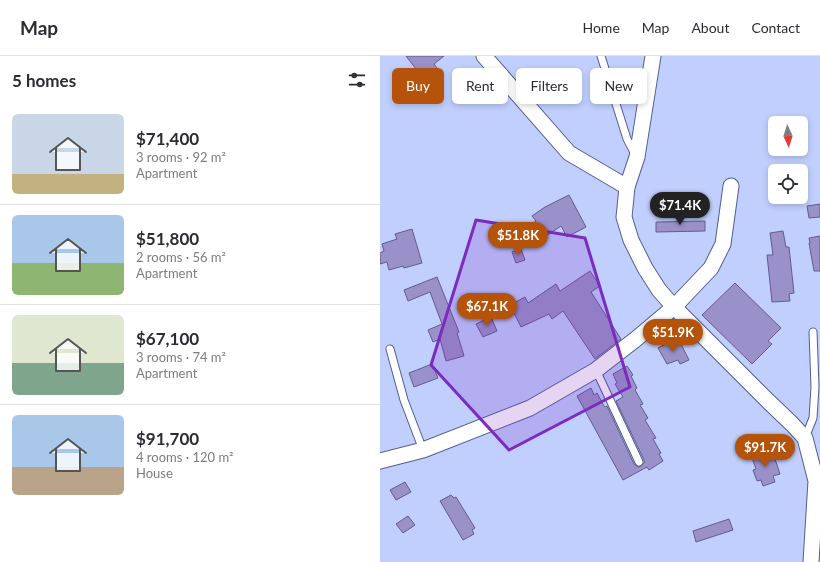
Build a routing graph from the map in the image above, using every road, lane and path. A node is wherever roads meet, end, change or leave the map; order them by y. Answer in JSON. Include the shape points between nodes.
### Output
{"nodes":[{"id":1,"x":484,"y":56,"type":"edge"},
{"id":2,"x":601,"y":56,"type":"edge"},
{"id":3,"x":653,"y":56,"type":"edge"},
{"id":4,"x":637,"y":157,"type":"junction"},
{"id":5,"x":731,"y":186,"type":"dead end"},
{"id":6,"x":628,"y":187,"type":"junction"},
{"id":7,"x":674,"y":307,"type":"junction"},
{"id":8,"x":813,"y":332,"type":"dead end"},
{"id":9,"x":390,"y":349,"type":"dead end"},
{"id":10,"x":596,"y":370,"type":"junction"},
{"id":11,"x":805,"y":438,"type":"junction"},
{"id":12,"x":423,"y":450,"type":"junction"},
{"id":13,"x":380,"y":461,"type":"edge"},
{"id":14,"x":639,"y":462,"type":"dead end"},
{"id":15,"x":811,"y":562,"type":"edge"}],
"edges":[{"from":1,"to":6,"type":"street","via":[[569,153]]},
{"from":2,"to":4,"type":"lane","via":[[627,138]]},
{"from":3,"to":4,"type":"street"},
{"from":4,"to":6,"type":"street"},
{"from":5,"to":7,"type":"street","via":[[723,244],[710,268]]},
{"from":6,"to":7,"type":"street","via":[[624,217],[631,240],[648,274]]},
{"from":7,"to":10,"type":"street"},
{"from":7,"to":11,"type":"street"},
{"from":8,"to":11,"type":"lane","via":[[816,388],[813,418]]},
{"from":9,"to":12,"type":"lane","via":[[404,400]]},
{"from":10,"to":12,"type":"street","via":[[530,408]]},
{"from":10,"to":14,"type":"lane"},
{"from":11,"to":15,"type":"street","via":[[816,481]]},
{"from":12,"to":13,"type":"street"}]}
